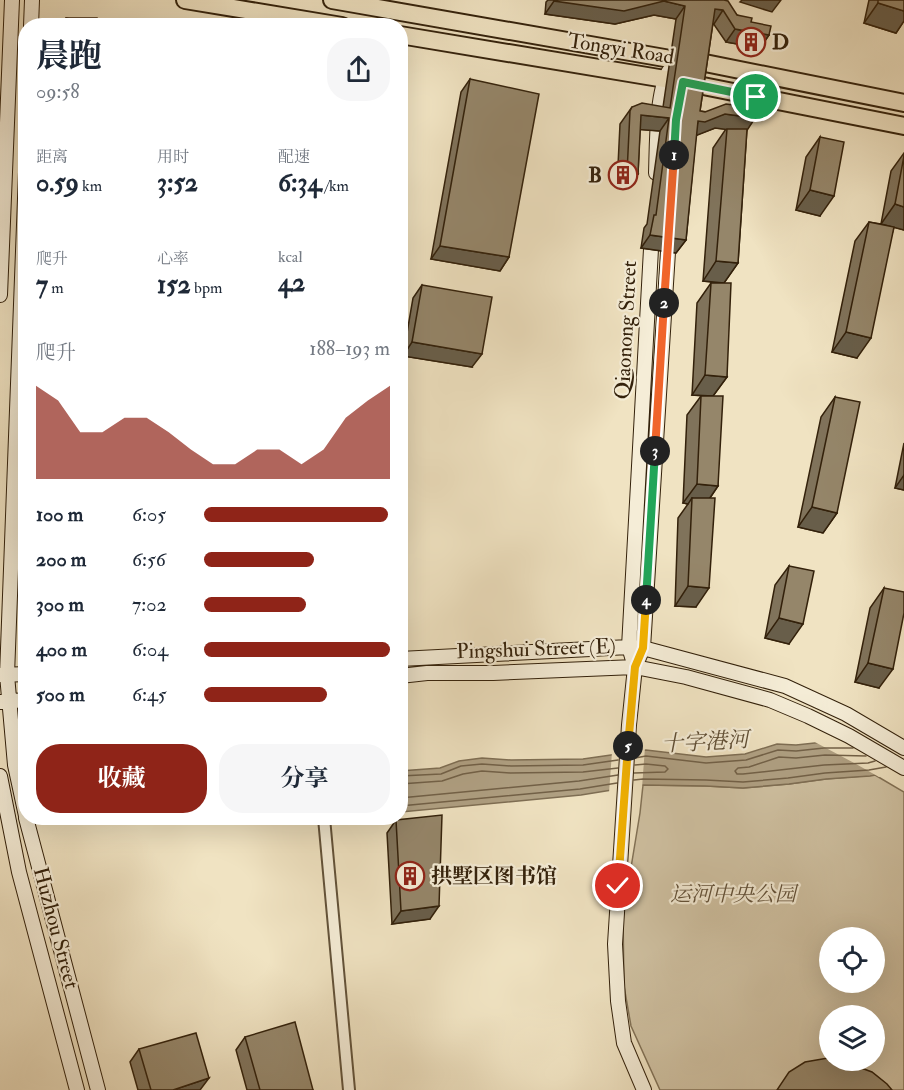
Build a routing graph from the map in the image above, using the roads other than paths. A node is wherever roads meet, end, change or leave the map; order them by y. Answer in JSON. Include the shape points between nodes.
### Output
{"nodes":[{"id":1,"x":12,"y":0,"type":"edge"},
{"id":2,"x":32,"y":0,"type":"edge"},
{"id":3,"x":184,"y":0,"type":"edge"},
{"id":4,"x":332,"y":0,"type":"edge"},
{"id":5,"x":31,"y":18,"type":"edge"},
{"id":6,"x":293,"y":18,"type":"edge"},
{"id":7,"x":408,"y":36,"type":"edge"},
{"id":8,"x":677,"y":55,"type":"junction"},
{"id":9,"x":696,"y":56,"type":"junction"},
{"id":10,"x":665,"y":79,"type":"junction"},
{"id":11,"x":682,"y":87,"type":"junction"},
{"id":12,"x":904,"y":103,"type":"edge"},
{"id":13,"x":904,"y":126,"type":"edge"},
{"id":14,"x":655,"y":190,"type":"dead end"},
{"id":15,"x":653,"y":214,"type":"edge"},
{"id":16,"x":669,"y":226,"type":"edge"},
{"id":17,"x":0,"y":295,"type":"edge"},
{"id":18,"x":18,"y":355,"type":"edge"},
{"id":19,"x":636,"y":648,"type":"junction"},
{"id":20,"x":408,"y":659,"type":"edge"},
{"id":21,"x":635,"y":667,"type":"junction"},
{"id":22,"x":4,"y":675,"type":"edge"},
{"id":23,"x":408,"y":675,"type":"edge"},
{"id":24,"x":5,"y":702,"type":"edge"},
{"id":25,"x":904,"y":748,"type":"edge"},
{"id":26,"x":904,"y":768,"type":"edge"},
{"id":27,"x":0,"y":776,"type":"edge"},
{"id":28,"x":18,"y":779,"type":"edge"},
{"id":29,"x":28,"y":825,"type":"edge"},
{"id":30,"x":325,"y":825,"type":"edge"},
{"id":31,"x":77,"y":1090,"type":"edge"},
{"id":32,"x":99,"y":1090,"type":"edge"},
{"id":33,"x":349,"y":1090,"type":"edge"},
{"id":34,"x":644,"y":1090,"type":"edge"}],
"edges":[{"from":1,"to":17,"type":"main road"},
{"from":2,"to":5,"type":"main road"},
{"from":3,"to":6,"type":"main road"},
{"from":4,"to":8,"type":"main road","name":"Tongyi Road"},
{"from":7,"to":10,"type":"main road","name":"Tongyi Road"},
{"from":8,"to":9,"type":"main road","name":"Tongyi Road"},
{"from":8,"to":10,"type":"main road"},
{"from":9,"to":11,"type":"main road"},
{"from":9,"to":12,"type":"main road","name":"Tongyi Road"},
{"from":10,"to":11,"type":"main road","name":"Tongyi Road"},
{"from":10,"to":14,"type":"main road","via":[[658,119]]},
{"from":11,"to":13,"type":"main road","name":"Tongyi Road"},
{"from":15,"to":19,"type":"main road","name":"Qiaonong Street"},
{"from":16,"to":19,"type":"main road","name":"Qiaonong Street"},
{"from":18,"to":22,"type":"main road","name":"Huzhou Street"},
{"from":19,"to":20,"type":"main road","name":"Pingshui Street (E)"},
{"from":19,"to":21,"type":"main road","name":"Qiaonong Street"},
{"from":19,"to":25,"type":"main road","name":"Pingshui Street (E)","via":[[785,686],[846,714]]},
{"from":21,"to":23,"type":"main road","name":"Pingshui Street (E)"},
{"from":21,"to":26,"type":"main road","name":"Pingshui Street (E)","via":[[770,700],[849,736]]},
{"from":21,"to":34,"type":"main road","name":"Qiaonong Street","via":[[615,944],[624,1042]]},
{"from":22,"to":24,"type":"main road","name":"Huzhou Street"},
{"from":24,"to":28,"type":"main road","name":"Huzhou Street"},
{"from":27,"to":31,"type":"main road","name":"Huzhou Street","via":[[19,872]]},
{"from":29,"to":32,"type":"main road","name":"Huzhou Street"},
{"from":30,"to":33,"type":"street"}]}
